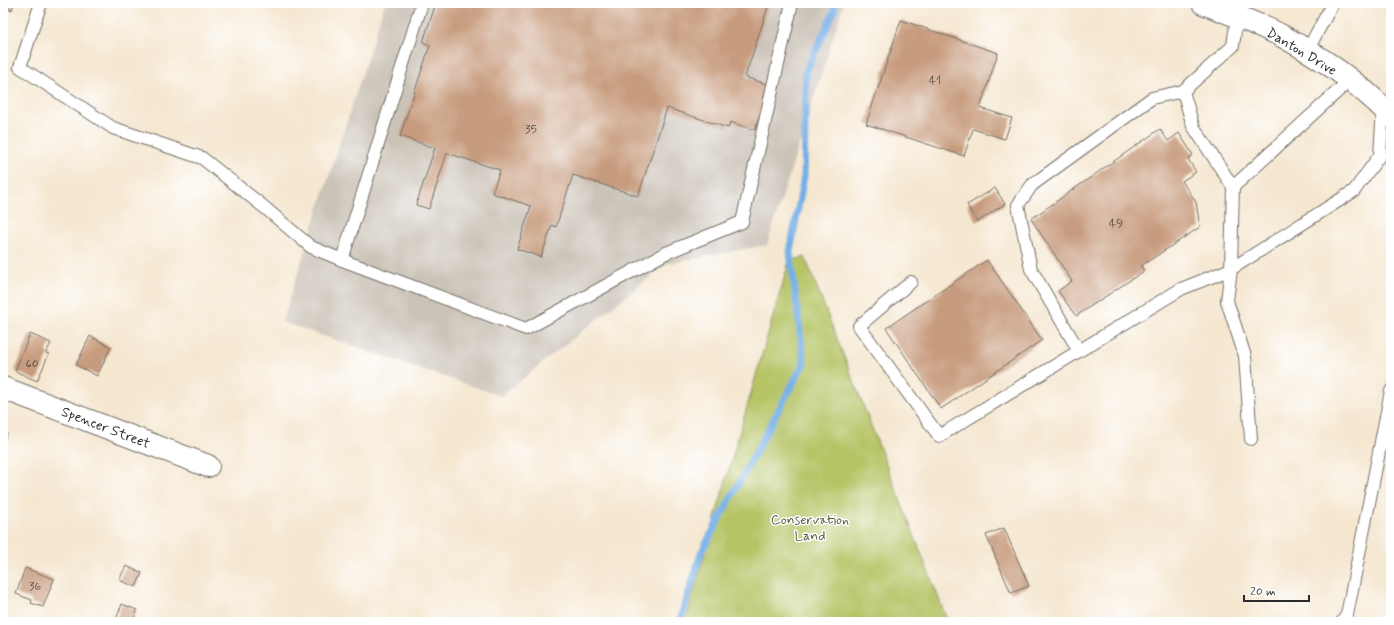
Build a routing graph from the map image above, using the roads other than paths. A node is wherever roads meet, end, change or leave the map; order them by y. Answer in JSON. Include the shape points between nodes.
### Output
{"nodes":[{"id":1,"x":41,"y":3,"type":"edge"},
{"id":2,"x":422,"y":3,"type":"edge"},
{"id":3,"x":792,"y":3,"type":"edge"},
{"id":4,"x":1203,"y":3,"type":"edge"},
{"id":5,"x":1333,"y":3,"type":"edge"},
{"id":6,"x":1237,"y":16,"type":"junction"},
{"id":7,"x":1307,"y":50,"type":"junction"},
{"id":8,"x":1350,"y":80,"type":"junction"},
{"id":9,"x":1183,"y":91,"type":"junction"},
{"id":10,"x":1387,"y":112,"type":"edge"},
{"id":11,"x":1233,"y":186,"type":"junction"},
{"id":12,"x":342,"y":260,"type":"junction"},
{"id":13,"x":1231,"y":269,"type":"junction"},
{"id":14,"x":911,"y":282,"type":"dead end"},
{"id":15,"x":1079,"y":351,"type":"junction"},
{"id":16,"x":3,"y":388,"type":"edge"},
{"id":17,"x":1391,"y":390,"type":"edge"},
{"id":18,"x":1251,"y":439,"type":"dead end"},
{"id":19,"x":208,"y":466,"type":"dead end"},
{"id":20,"x":1342,"y":622,"type":"edge"}],
"edges":[{"from":1,"to":12,"type":"lane","via":[[20,67],[113,128],[202,158],[311,247]]},
{"from":2,"to":12,"type":"lane"},
{"from":3,"to":12,"type":"lane","via":[[742,222],[666,253],[526,329]]},
{"from":4,"to":6,"type":"street","name":"Danton Drive"},
{"from":5,"to":7,"type":"lane"},
{"from":6,"to":7,"type":"street","name":"Danton Drive"},
{"from":6,"to":9,"type":"lane","via":[[1233,46]]},
{"from":7,"to":8,"type":"street","name":"Danton Drive"},
{"from":8,"to":10,"type":"street","name":"Danton Drive"},
{"from":8,"to":11,"type":"lane"},
{"from":9,"to":11,"type":"lane","via":[[1193,126]]},
{"from":9,"to":15,"type":"lane","via":[[1152,98],[1032,184],[1018,205],[1031,269]]},
{"from":10,"to":13,"type":"lane","via":[[1380,155],[1354,190]]},
{"from":11,"to":13,"type":"lane"},
{"from":13,"to":15,"type":"lane","via":[[1181,289]]},
{"from":13,"to":18,"type":"lane","via":[[1227,301],[1245,356]]},
{"from":14,"to":15,"type":"lane","via":[[859,326],[939,436]]},
{"from":16,"to":19,"type":"street","name":"Spencer Street"},
{"from":17,"to":20,"type":"lane","via":[[1347,615]]}]}
